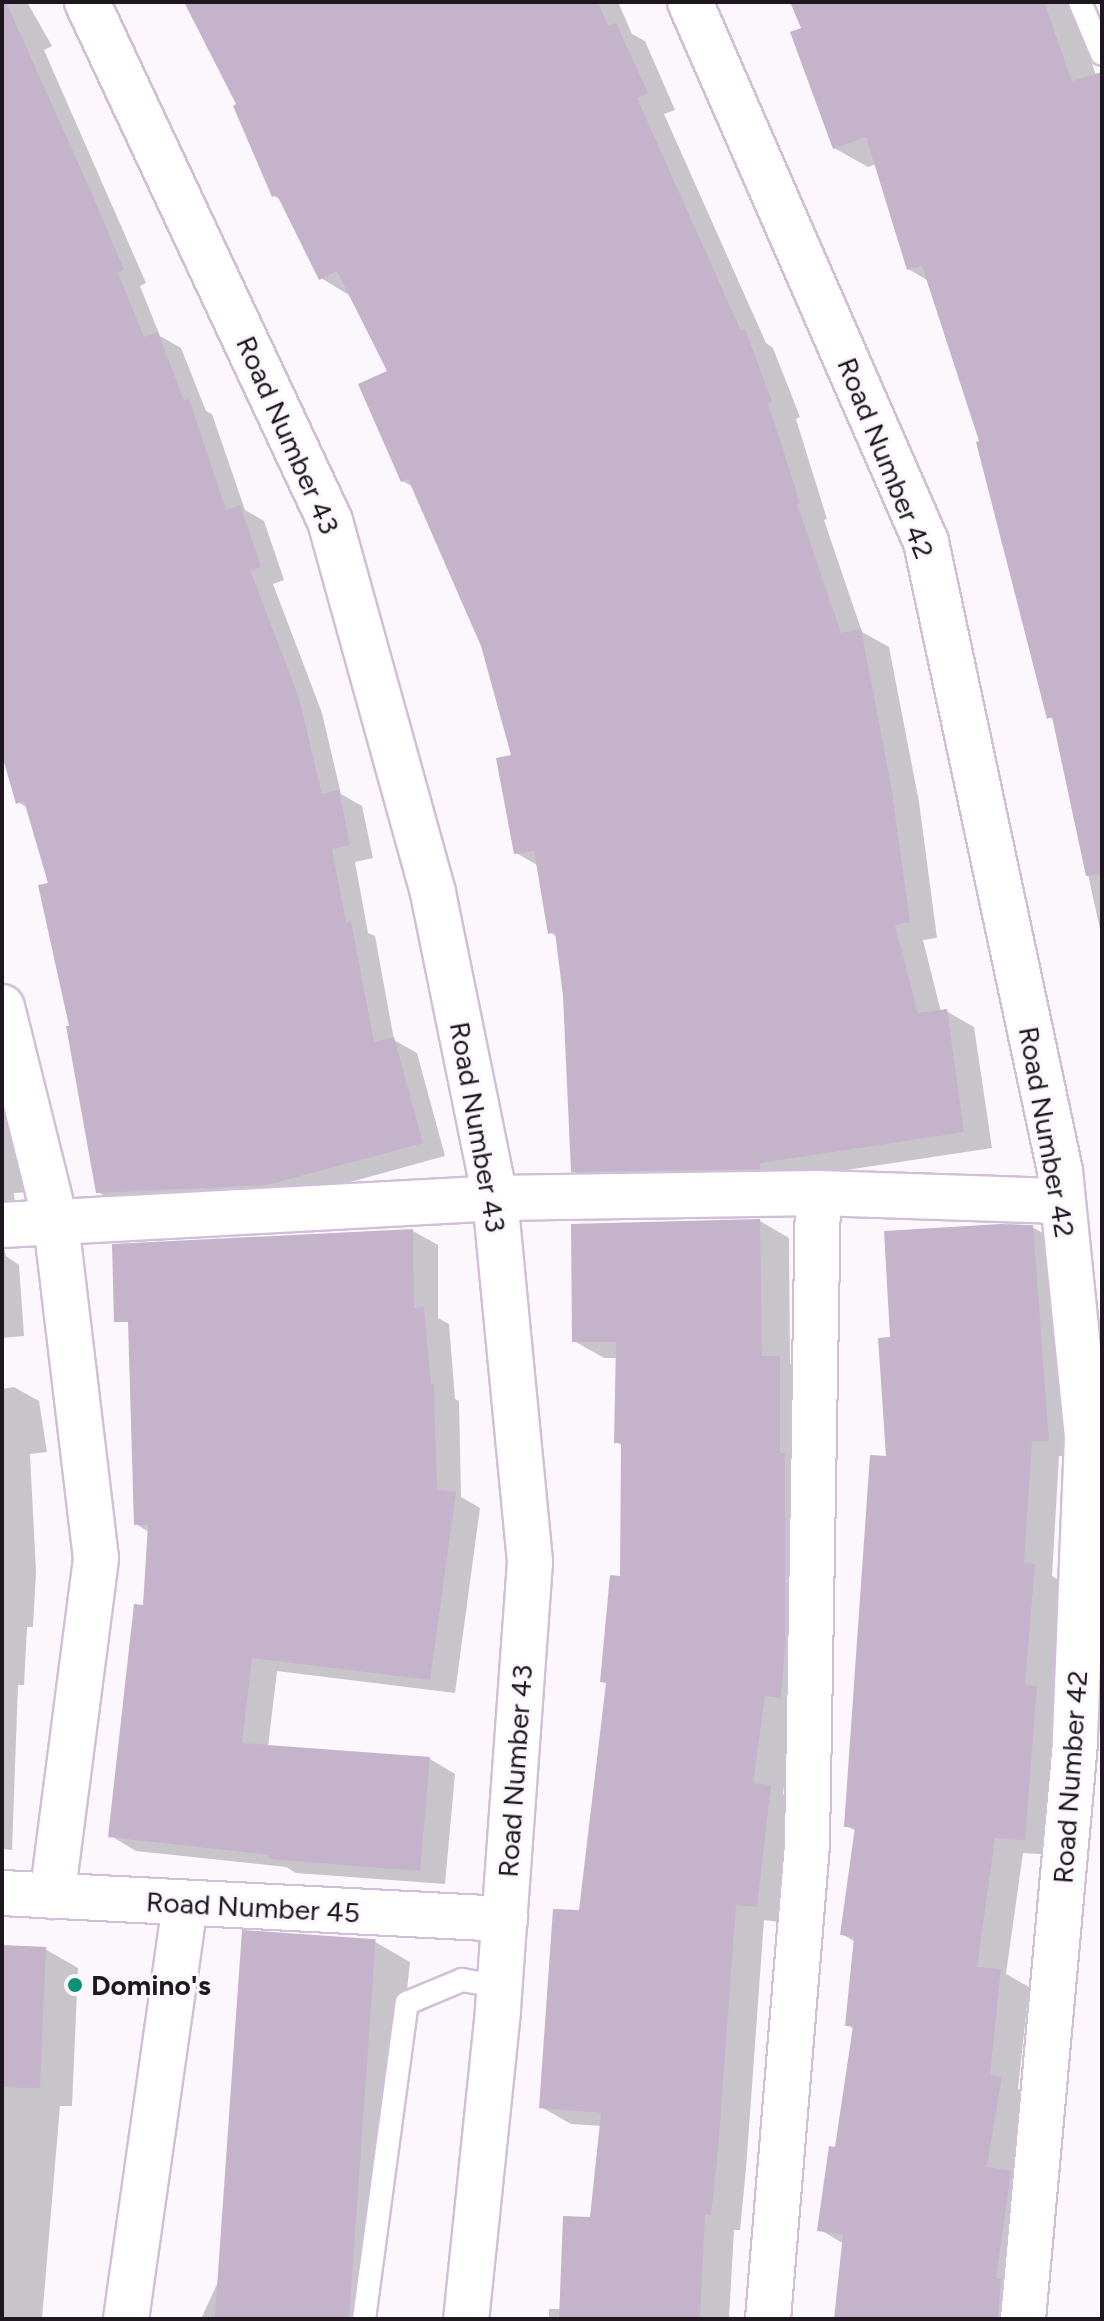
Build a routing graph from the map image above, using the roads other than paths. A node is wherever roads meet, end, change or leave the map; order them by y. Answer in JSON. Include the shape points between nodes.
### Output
{"nodes":[{"id":1,"x":87,"y":2,"type":"edge"},
{"id":2,"x":690,"y":2,"type":"edge"},
{"id":3,"x":1080,"y":2,"type":"edge"},
{"id":4,"x":1102,"y":54,"type":"edge"},
{"id":5,"x":2,"y":1007,"type":"edge"},
{"id":6,"x":818,"y":1193,"type":"junction"},
{"id":7,"x":495,"y":1198,"type":"junction"},
{"id":8,"x":1063,"y":1201,"type":"junction"},
{"id":9,"x":56,"y":1223,"type":"junction"},
{"id":10,"x":2,"y":1225,"type":"edge"},
{"id":11,"x":2,"y":1893,"type":"edge"},
{"id":12,"x":52,"y":1896,"type":"junction"},
{"id":13,"x":185,"y":1905,"type":"junction"},
{"id":14,"x":505,"y":1919,"type":"junction"},
{"id":15,"x":500,"y":1987,"type":"junction"},
{"id":16,"x":126,"y":2319,"type":"edge"},
{"id":17,"x":364,"y":2319,"type":"edge"},
{"id":18,"x":466,"y":2319,"type":"edge"},
{"id":19,"x":768,"y":2319,"type":"edge"},
{"id":20,"x":1023,"y":2319,"type":"edge"}],
"edges":[{"from":1,"to":7,"type":"street","name":"Road Number 43","via":[[330,521],[433,893]]},
{"from":2,"to":8,"type":"street","name":"Road Number 42","via":[[926,542]]},
{"from":3,"to":4,"type":"lane"},
{"from":5,"to":9,"type":"street"},
{"from":6,"to":7,"type":"street"},
{"from":6,"to":8,"type":"street"},
{"from":6,"to":19,"type":"street","via":[[807,1843]]},
{"from":7,"to":9,"type":"street"},
{"from":7,"to":14,"type":"street","name":"Road Number 43","via":[[530,1562]]},
{"from":8,"to":20,"type":"street","name":"Road Number 42","via":[[1087,1438],[1075,1743]]},
{"from":9,"to":10,"type":"street"},
{"from":9,"to":12,"type":"street","via":[[96,1559]]},
{"from":11,"to":12,"type":"street","name":"Road Number 45"},
{"from":12,"to":13,"type":"street","name":"Road Number 45"},
{"from":13,"to":14,"type":"street","name":"Road Number 45"},
{"from":13,"to":16,"type":"street"},
{"from":14,"to":15,"type":"street","name":"Road Number 43"},
{"from":15,"to":17,"type":"lane","via":[[462,1980],[407,2003]]},
{"from":15,"to":18,"type":"street","name":"Road Number 43"}]}
